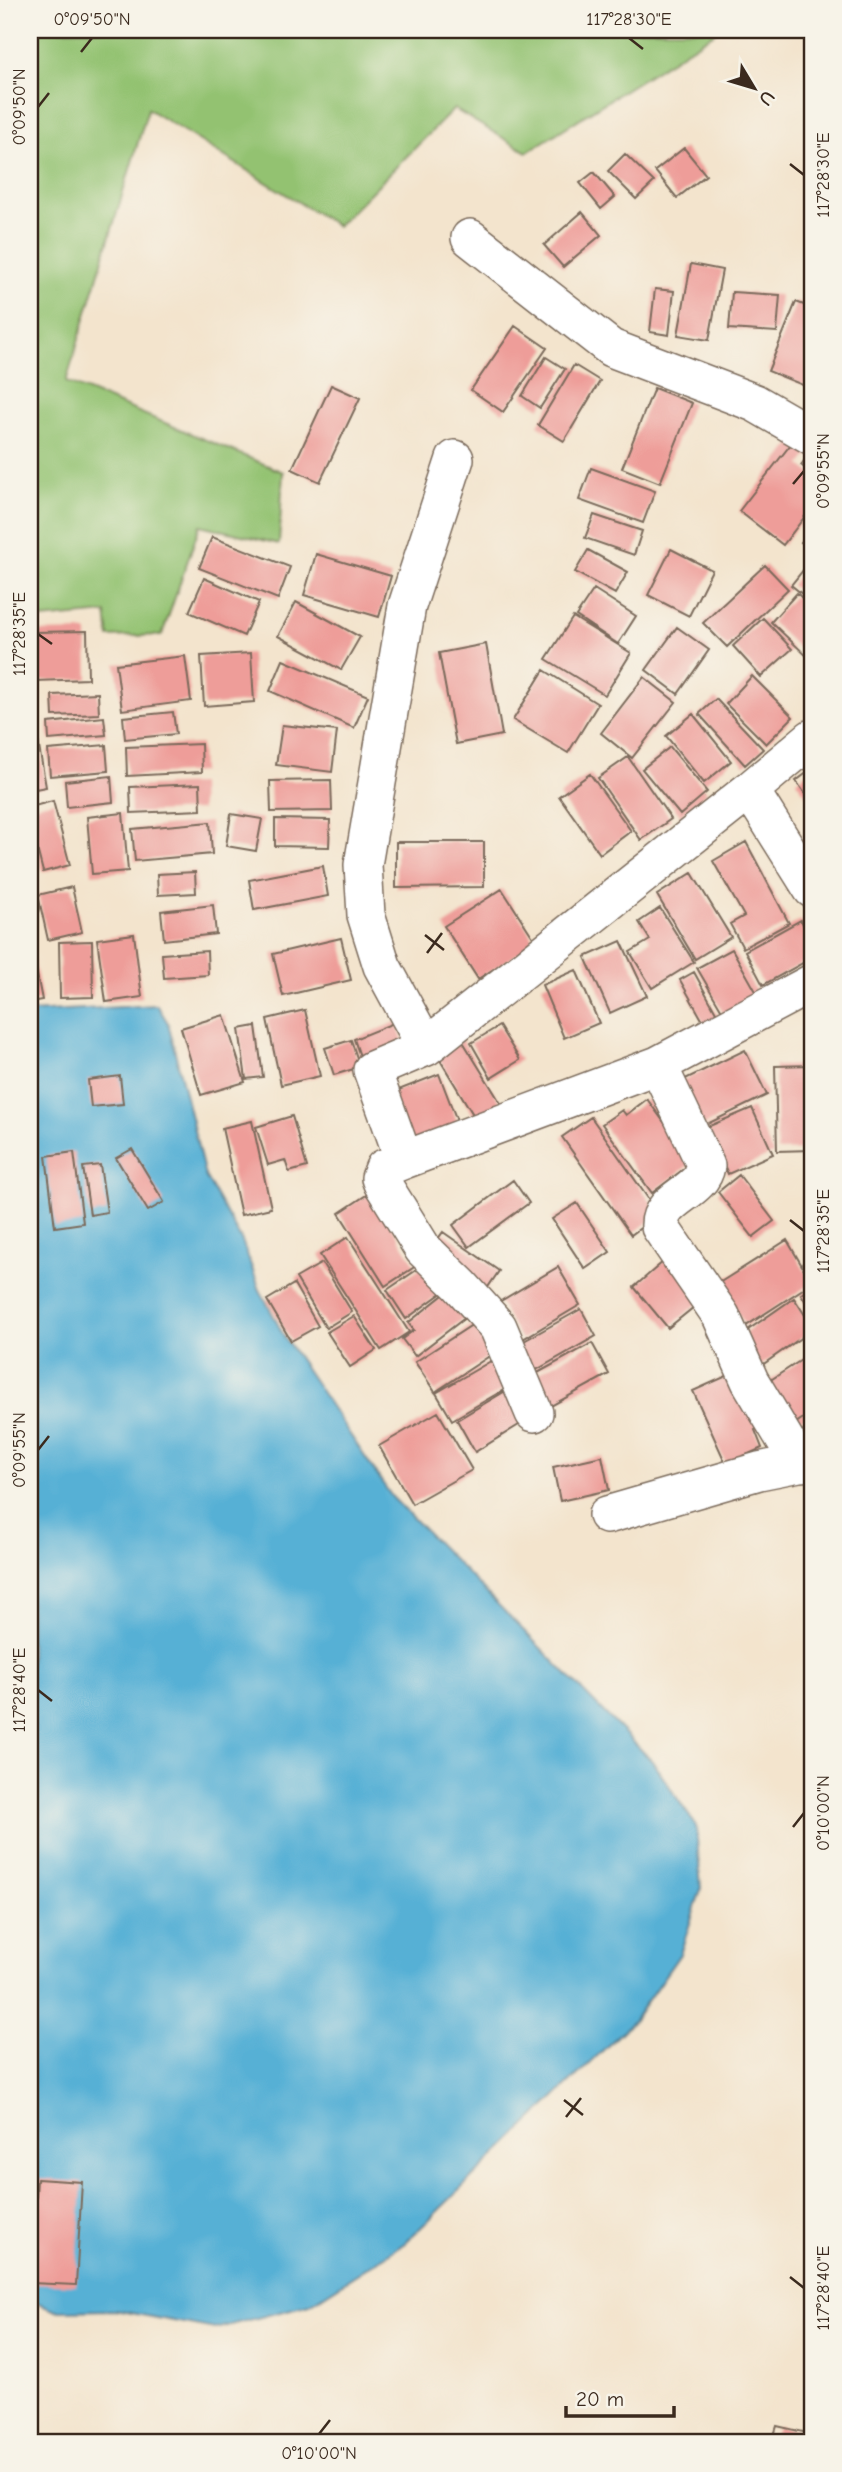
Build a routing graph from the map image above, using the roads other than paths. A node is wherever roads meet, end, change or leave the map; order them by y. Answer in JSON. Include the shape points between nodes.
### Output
{"nodes":[{"id":1,"x":470,"y":238,"type":"dead end"},
{"id":2,"x":812,"y":436,"type":"edge"},
{"id":3,"x":455,"y":459,"type":"dead end"},
{"id":4,"x":812,"y":738,"type":"edge"},
{"id":5,"x":750,"y":790,"type":"junction"},
{"id":6,"x":812,"y":889,"type":"edge"},
{"id":7,"x":812,"y":983,"type":"edge"},
{"id":8,"x":426,"y":1047,"type":"junction"},
{"id":9,"x":658,"y":1065,"type":"junction"},
{"id":10,"x":404,"y":1160,"type":"junction"},
{"id":11,"x":534,"y":1413,"type":"dead end"},
{"id":12,"x":806,"y":1463,"type":"edge"},
{"id":13,"x":607,"y":1515,"type":"dead end"}],
"edges":[{"from":1,"to":2,"type":"street","via":[[611,348],[755,403]]},
{"from":3,"to":8,"type":"street","via":[[407,606],[363,865],[366,915],[382,966]]},
{"from":4,"to":5,"type":"street"},
{"from":5,"to":6,"type":"street"},
{"from":5,"to":8,"type":"street"},
{"from":7,"to":9,"type":"street"},
{"from":8,"to":10,"type":"street","via":[[372,1070]]},
{"from":9,"to":10,"type":"street"},
{"from":9,"to":12,"type":"street","via":[[706,1166],[701,1178],[663,1211],[660,1227],[721,1315],[750,1381]]},
{"from":10,"to":11,"type":"street","via":[[384,1168],[382,1183],[424,1249],[498,1327]]},
{"from":12,"to":13,"type":"street","via":[[759,1471]]}]}
